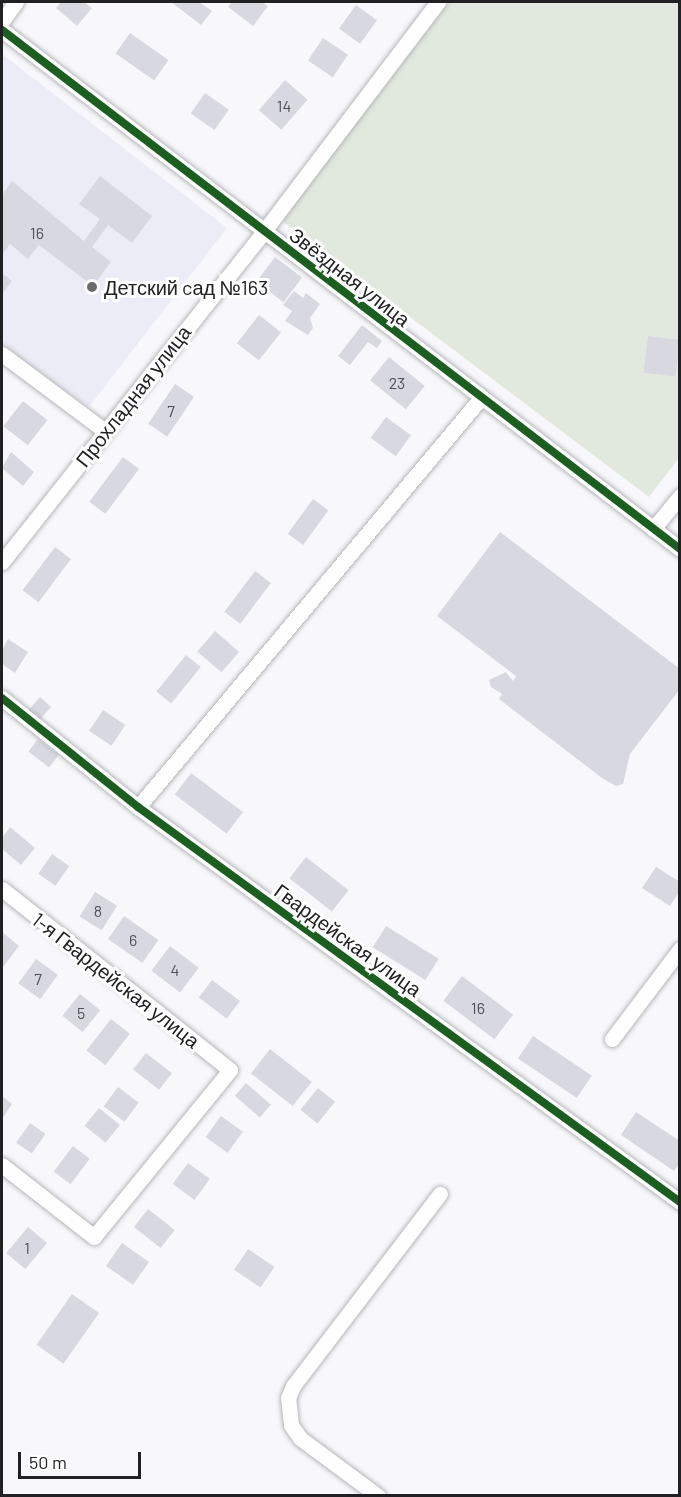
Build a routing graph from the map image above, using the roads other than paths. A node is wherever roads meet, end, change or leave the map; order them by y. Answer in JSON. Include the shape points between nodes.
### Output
{"nodes":[{"id":1,"x":16,"y":2,"type":"edge"},
{"id":2,"x":438,"y":2,"type":"edge"},
{"id":3,"x":2,"y":21,"type":"edge"},
{"id":4,"x":2,"y":30,"type":"edge"},
{"id":5,"x":264,"y":231,"type":"junction"},
{"id":6,"x":2,"y":354,"type":"edge"},
{"id":7,"x":480,"y":399,"type":"junction"},
{"id":8,"x":105,"y":431,"type":"junction"},
{"id":9,"x":680,"y":496,"type":"edge"},
{"id":10,"x":653,"y":529,"type":"junction"},
{"id":11,"x":680,"y":549,"type":"edge"},
{"id":12,"x":2,"y":562,"type":"edge"},
{"id":13,"x":2,"y":698,"type":"edge"},
{"id":14,"x":138,"y":807,"type":"junction"},
{"id":15,"x":2,"y":889,"type":"edge"},
{"id":16,"x":680,"y":949,"type":"edge"},
{"id":17,"x":612,"y":1039,"type":"dead end"},
{"id":18,"x":2,"y":1165,"type":"edge"},
{"id":19,"x":440,"y":1194,"type":"dead end"},
{"id":20,"x":680,"y":1202,"type":"edge"},
{"id":21,"x":378,"y":1496,"type":"edge"}],
"edges":[{"from":1,"to":3,"type":"street"},
{"from":2,"to":5,"type":"street","name":"Прохладная улица"},
{"from":4,"to":5,"type":"street","name":"Звёздная улица"},
{"from":5,"to":7,"type":"street","name":"Звёздная улица"},
{"from":5,"to":8,"type":"street","name":"Прохладная улица"},
{"from":6,"to":8,"type":"street"},
{"from":7,"to":10,"type":"street","name":"Звёздная улица"},
{"from":7,"to":14,"type":"street"},
{"from":8,"to":12,"type":"street","name":"Прохладная улица"},
{"from":9,"to":10,"type":"street"},
{"from":10,"to":11,"type":"street","name":"Звёздная улица"},
{"from":13,"to":14,"type":"street","name":"Гвардейская улица"},
{"from":14,"to":20,"type":"street","name":"Гвардейская улица"},
{"from":15,"to":18,"type":"street","name":"1-я Гвардейская улица","via":[[230,1070],[94,1236]]},
{"from":16,"to":17,"type":"street"},
{"from":19,"to":21,"type":"street","via":[[293,1386],[288,1398],[291,1425],[300,1438]]}]}
